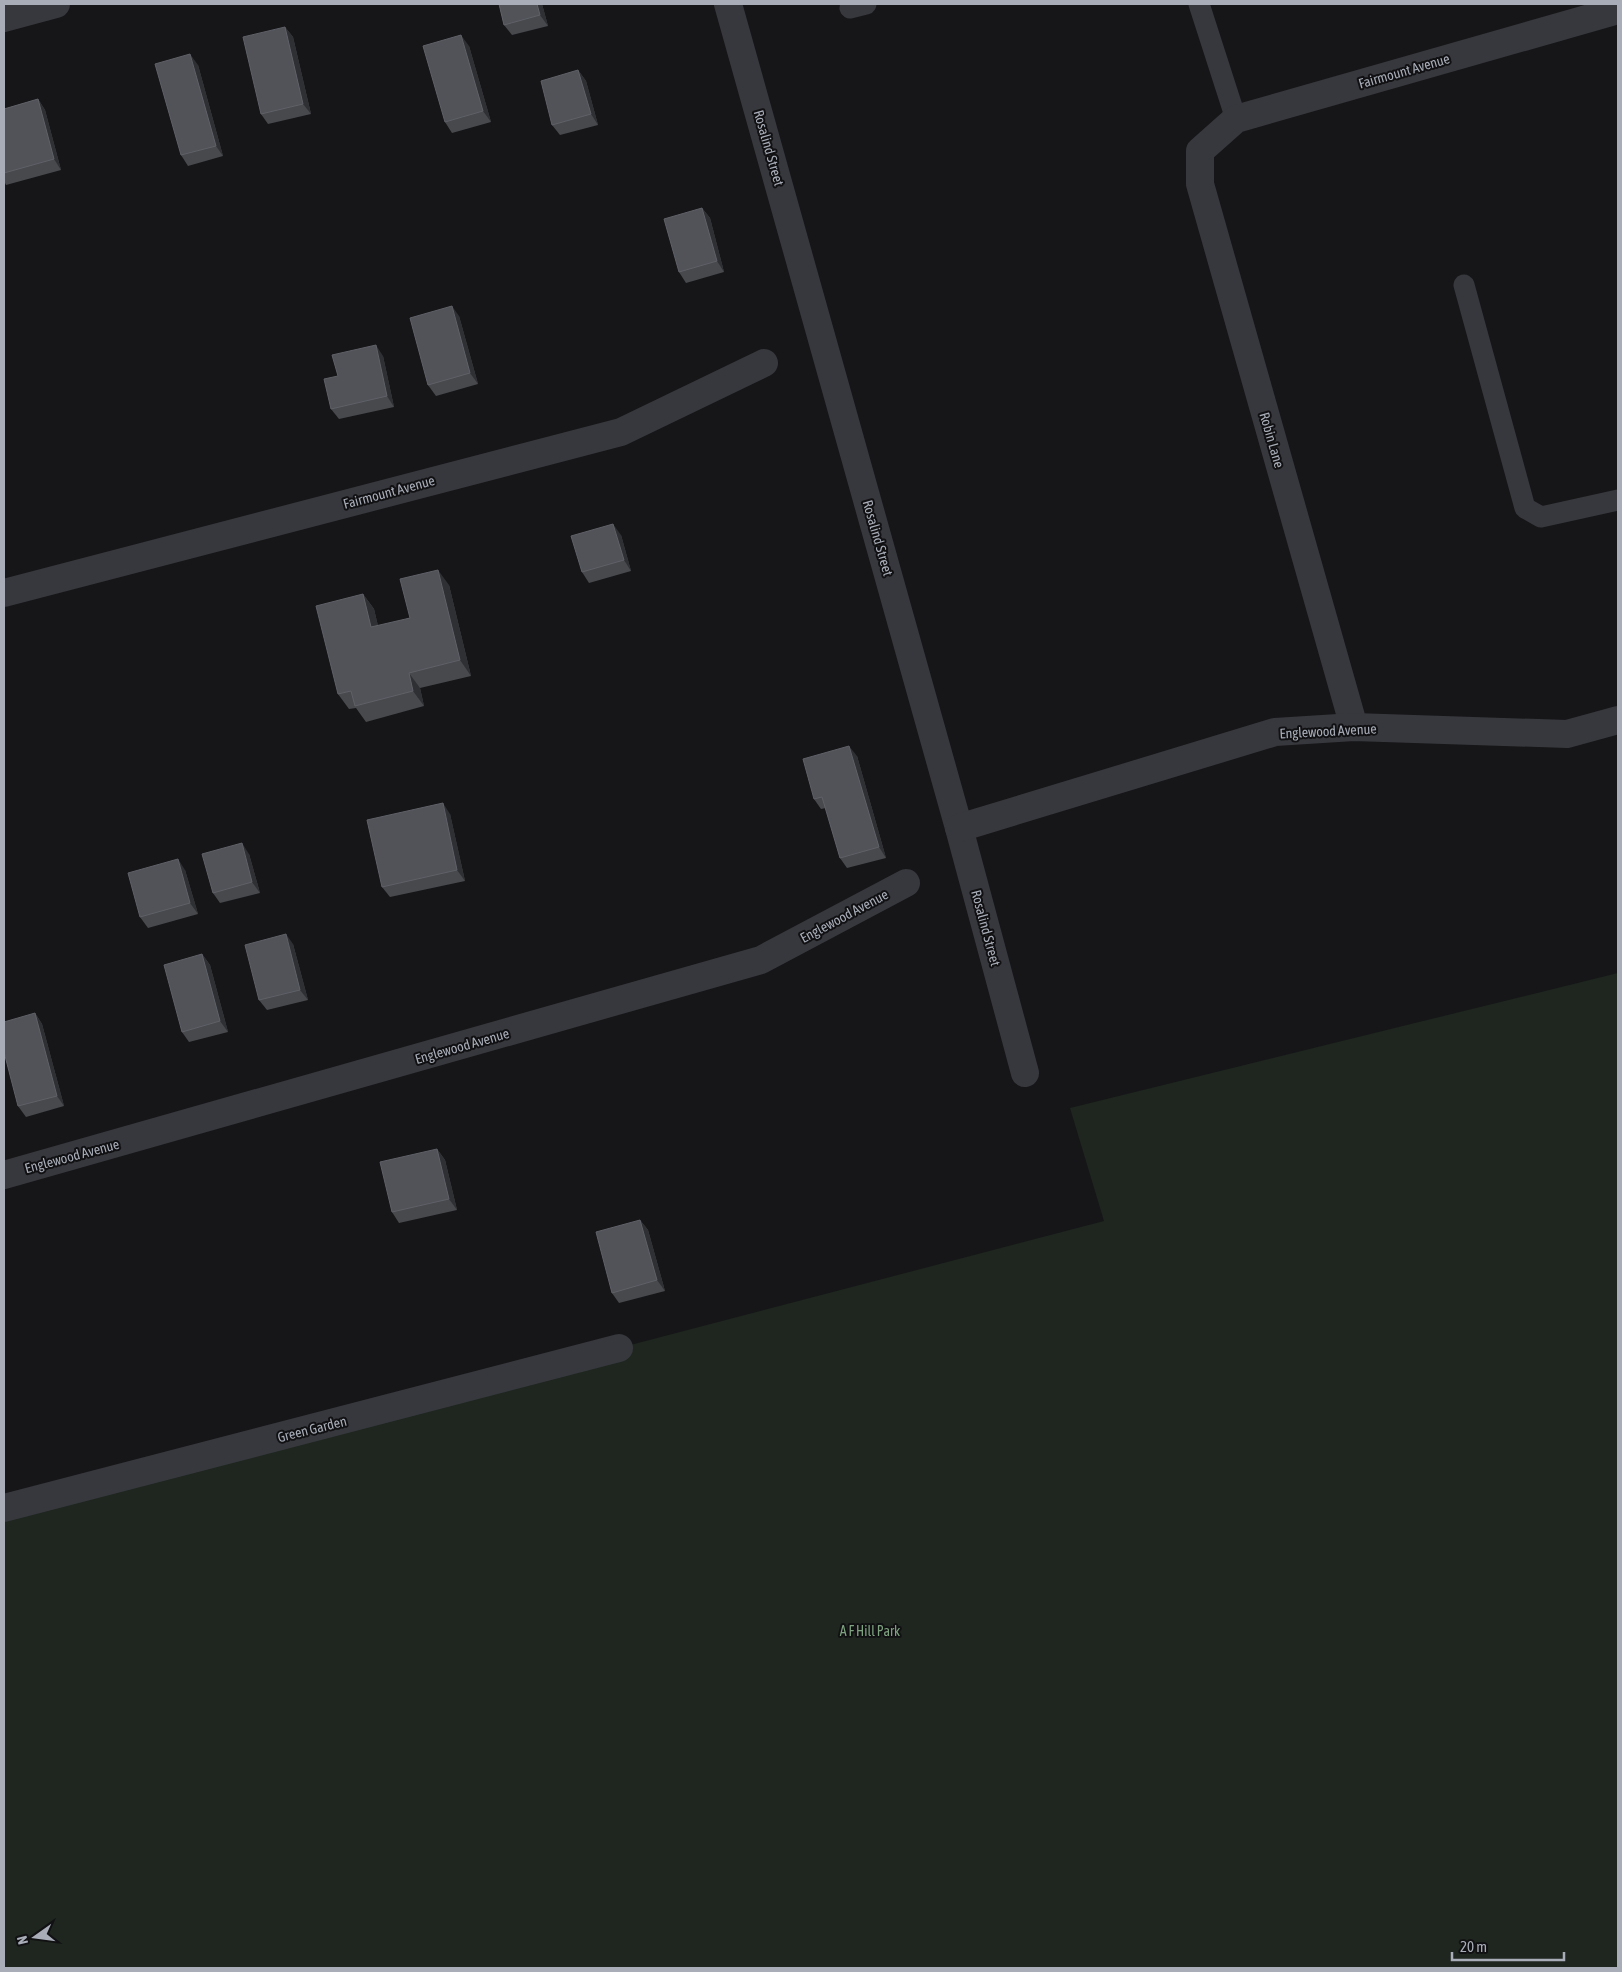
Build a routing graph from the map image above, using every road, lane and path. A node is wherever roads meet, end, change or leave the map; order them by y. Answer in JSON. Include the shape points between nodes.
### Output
{"nodes":[{"id":1,"x":56,"y":4,"type":"edge"},
{"id":2,"x":728,"y":4,"type":"edge"},
{"id":3,"x":1200,"y":4,"type":"edge"},
{"id":4,"x":1612,"y":9,"type":"edge"},
{"id":5,"x":4,"y":18,"type":"edge"},
{"id":6,"x":1236,"y":119,"type":"junction"},
{"id":7,"x":1200,"y":151,"type":"joint"},
{"id":8,"x":1464,"y":285,"type":"dead end"},
{"id":9,"x":764,"y":363,"type":"dead end"},
{"id":10,"x":1618,"y":500,"type":"edge"},
{"id":11,"x":4,"y":593,"type":"edge"},
{"id":12,"x":1618,"y":720,"type":"edge"},
{"id":13,"x":1354,"y":727,"type":"junction"},
{"id":14,"x":959,"y":828,"type":"junction"},
{"id":15,"x":906,"y":883,"type":"dead end"},
{"id":16,"x":1026,"y":1073,"type":"dead end"},
{"id":17,"x":4,"y":1175,"type":"edge"},
{"id":18,"x":619,"y":1348,"type":"dead end"},
{"id":19,"x":4,"y":1508,"type":"edge"}],
"edges":[{"from":1,"to":5,"type":"street"},
{"from":2,"to":14,"type":"street","name":"Rosalind Street"},
{"from":3,"to":6,"type":"lane"},
{"from":4,"to":6,"type":"street","name":"Fairmount Avenue"},
{"from":6,"to":7,"type":"street","name":"Fairmount Avenue"},
{"from":7,"to":13,"type":"street","name":"Robin Lane","via":[[1200,184]]},
{"from":8,"to":10,"type":"lane","via":[[1526,508],[1541,517]]},
{"from":9,"to":11,"type":"street","name":"Fairmount Avenue","via":[[621,432]]},
{"from":12,"to":13,"type":"street","name":"Englewood Avenue","via":[[1567,734]]},
{"from":13,"to":14,"type":"street","name":"Englewood Avenue","via":[[1275,732]]},
{"from":14,"to":16,"type":"street","name":"Rosalind Street"},
{"from":15,"to":17,"type":"street","name":"Englewood Avenue","via":[[761,960]]},
{"from":18,"to":19,"type":"street","name":"Green Garden"}]}
